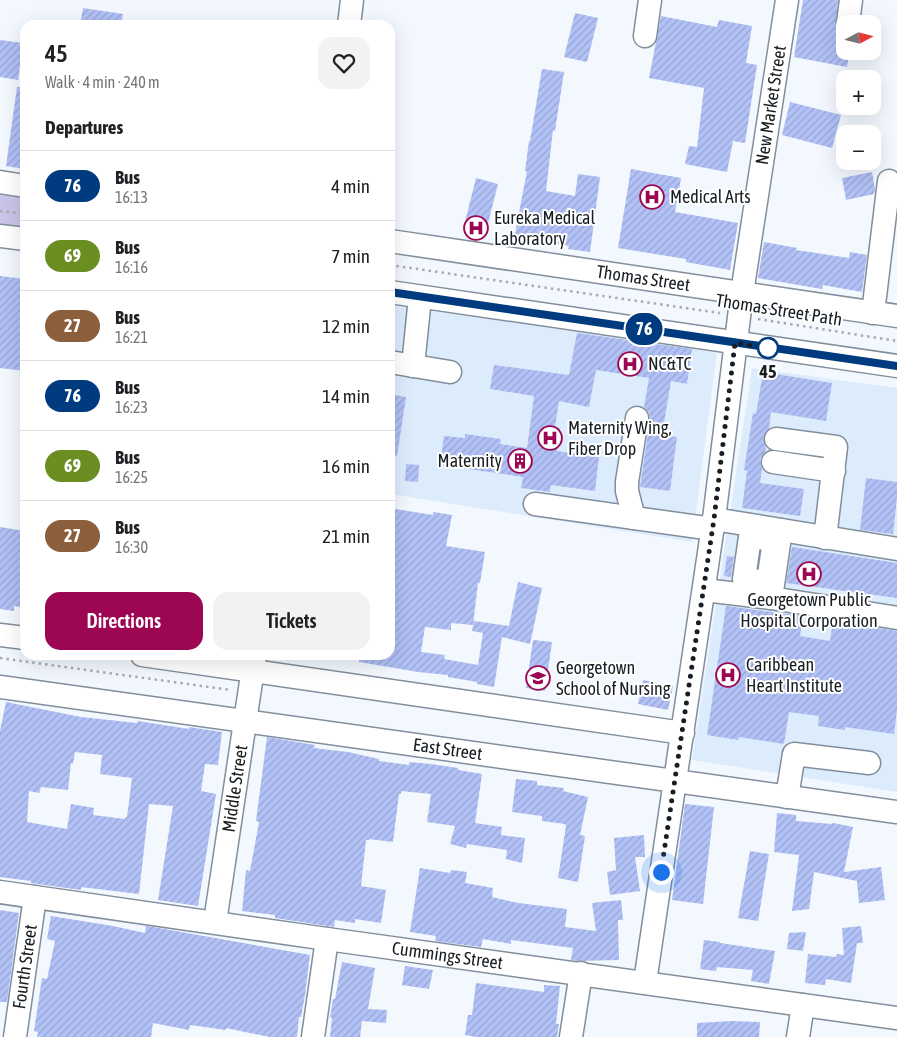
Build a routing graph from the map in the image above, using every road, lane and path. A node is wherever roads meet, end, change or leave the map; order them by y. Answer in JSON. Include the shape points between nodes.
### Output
{"nodes":[{"id":1,"x":352,"y":0,"type":"edge"},
{"id":2,"x":650,"y":0,"type":"edge"},
{"id":3,"x":788,"y":0,"type":"edge"},
{"id":4,"x":851,"y":0,"type":"edge"},
{"id":5,"x":849,"y":15,"type":"edge"},
{"id":6,"x":349,"y":20,"type":"edge"},
{"id":7,"x":645,"y":36,"type":"dead end"},
{"id":8,"x":889,"y":181,"type":"dead end"},
{"id":9,"x":0,"y":182,"type":"edge"},
{"id":10,"x":20,"y":185,"type":"edge"},
{"id":11,"x":0,"y":211,"type":"edge"},
{"id":12,"x":20,"y":213,"type":"edge"},
{"id":13,"x":0,"y":236,"type":"edge"},
{"id":14,"x":20,"y":238,"type":"edge"},
{"id":15,"x":395,"y":241,"type":"edge"},
{"id":16,"x":395,"y":266,"type":"edge"},
{"id":17,"x":395,"y":293,"type":"edge"},
{"id":18,"x":742,"y":293,"type":"junction"},
{"id":19,"x":420,"y":297,"type":"junction"},
{"id":20,"x":873,"y":313,"type":"junction"},
{"id":21,"x":739,"y":316,"type":"junction"},
{"id":22,"x":897,"y":316,"type":"edge"},
{"id":23,"x":897,"y":341,"type":"edge"},
{"id":24,"x":735,"y":343,"type":"junction"},
{"id":25,"x":395,"y":363,"type":"edge"},
{"id":26,"x":413,"y":366,"type":"junction"},
{"id":27,"x":897,"y":366,"type":"edge"},
{"id":28,"x":450,"y":372,"type":"dead end"},
{"id":29,"x":637,"y":418,"type":"dead end"},
{"id":30,"x":776,"y":439,"type":"dead end"},
{"id":31,"x":774,"y":462,"type":"dead end"},
{"id":32,"x":834,"y":471,"type":"junction"},
{"id":33,"x":535,"y":504,"type":"dead end"},
{"id":34,"x":634,"y":518,"type":"junction"},
{"id":35,"x":713,"y":529,"type":"junction"},
{"id":36,"x":781,"y":530,"type":"junction"},
{"id":37,"x":825,"y":538,"type":"junction"},
{"id":38,"x":749,"y":544,"type":"dead end"},
{"id":39,"x":897,"y":549,"type":"edge"},
{"id":40,"x":704,"y":590,"type":"junction"},
{"id":41,"x":771,"y":598,"type":"junction"},
{"id":42,"x":897,"y":618,"type":"edge"},
{"id":43,"x":0,"y":635,"type":"edge"},
{"id":44,"x":20,"y":637,"type":"edge"},
{"id":45,"x":0,"y":658,"type":"edge"},
{"id":46,"x":20,"y":659,"type":"edge"},
{"id":47,"x":34,"y":660,"type":"edge"},
{"id":48,"x":173,"y":660,"type":"edge"},
{"id":49,"x":252,"y":673,"type":"edge"},
{"id":50,"x":0,"y":687,"type":"edge"},
{"id":51,"x":245,"y":721,"type":"junction"},
{"id":52,"x":683,"y":733,"type":"junction"},
{"id":53,"x":869,"y":763,"type":"dead end"},
{"id":54,"x":675,"y":781,"type":"junction"},
{"id":55,"x":787,"y":797,"type":"junction"},
{"id":56,"x":897,"y":812,"type":"edge"},
{"id":57,"x":0,"y":892,"type":"edge"},
{"id":58,"x":35,"y":897,"type":"junction"},
{"id":59,"x":215,"y":922,"type":"junction"},
{"id":60,"x":327,"y":939,"type":"junction"},
{"id":61,"x":581,"y":973,"type":"junction"},
{"id":62,"x":644,"y":982,"type":"junction"},
{"id":63,"x":803,"y":1004,"type":"junction"},
{"id":64,"x":897,"y":1018,"type":"edge"},
{"id":65,"x":15,"y":1037,"type":"edge"},
{"id":66,"x":313,"y":1037,"type":"edge"},
{"id":67,"x":571,"y":1037,"type":"edge"},
{"id":68,"x":798,"y":1037,"type":"edge"}],
"edges":[{"from":1,"to":6,"type":"street"},
{"from":2,"to":7,"type":"street"},
{"from":3,"to":18,"type":"street","name":"New Market Street"},
{"from":4,"to":5,"type":"street"},
{"from":8,"to":20,"type":"street"},
{"from":9,"to":10,"type":"street"},
{"from":11,"to":12,"type":"path"},
{"from":13,"to":14,"type":"street"},
{"from":15,"to":18,"type":"street","name":"Thomas Street"},
{"from":16,"to":21,"type":"path","name":"Thomas Street Path"},
{"from":17,"to":19,"type":"street"},
{"from":18,"to":20,"type":"street","name":"Thomas Street"},
{"from":18,"to":21,"type":"street","name":"New Market Street"},
{"from":19,"to":24,"type":"street"},
{"from":19,"to":26,"type":"street"},
{"from":20,"to":22,"type":"street","name":"Thomas Street"},
{"from":21,"to":23,"type":"path","name":"Thomas Street Path"},
{"from":21,"to":24,"type":"street","name":"New Market Street"},
{"from":24,"to":27,"type":"street"},
{"from":24,"to":35,"type":"street","name":"New Market Street"},
{"from":25,"to":26,"type":"street"},
{"from":26,"to":28,"type":"street"},
{"from":29,"to":34,"type":"street","via":[[627,482]]},
{"from":30,"to":32,"type":"street","via":[[836,447]]},
{"from":31,"to":32,"type":"street"},
{"from":32,"to":37,"type":"street"},
{"from":33,"to":34,"type":"street"},
{"from":34,"to":35,"type":"street"},
{"from":35,"to":36,"type":"street"},
{"from":35,"to":38,"type":"street"},
{"from":35,"to":40,"type":"street","name":"New Market Street"},
{"from":36,"to":37,"type":"street"},
{"from":36,"to":41,"type":"street"},
{"from":37,"to":39,"type":"street"},
{"from":40,"to":41,"type":"street"},
{"from":40,"to":52,"type":"street","name":"New Market Street"},
{"from":41,"to":42,"type":"street"},
{"from":43,"to":44,"type":"street"},
{"from":45,"to":46,"type":"path"},
{"from":47,"to":49,"type":"path"},
{"from":48,"to":49,"type":"street"},
{"from":49,"to":51,"type":"street","name":"Middle Street"},
{"from":49,"to":52,"type":"street"},
{"from":50,"to":51,"type":"street","name":"East Street"},
{"from":51,"to":54,"type":"street","name":"East Street"},
{"from":51,"to":59,"type":"street","name":"Middle Street"},
{"from":52,"to":54,"type":"street","name":"New Market Street"},
{"from":53,"to":55,"type":"street","via":[[794,754]]},
{"from":54,"to":55,"type":"street","name":"East Street"},
{"from":54,"to":62,"type":"street","name":"New Market Street"},
{"from":55,"to":56,"type":"street","name":"East Street"},
{"from":57,"to":58,"type":"street","name":"Cummings Street"},
{"from":58,"to":59,"type":"street","name":"Cummings Street"},
{"from":58,"to":65,"type":"street","name":"Fourth Street"},
{"from":59,"to":60,"type":"street","name":"Cummings Street"},
{"from":60,"to":61,"type":"street","name":"Cummings Street"},
{"from":60,"to":66,"type":"street"},
{"from":61,"to":62,"type":"street","name":"Cummings Street"},
{"from":61,"to":67,"type":"street"},
{"from":62,"to":63,"type":"street","name":"Cummings Street"},
{"from":63,"to":64,"type":"street","name":"Cummings Street"},
{"from":63,"to":68,"type":"street"}]}
